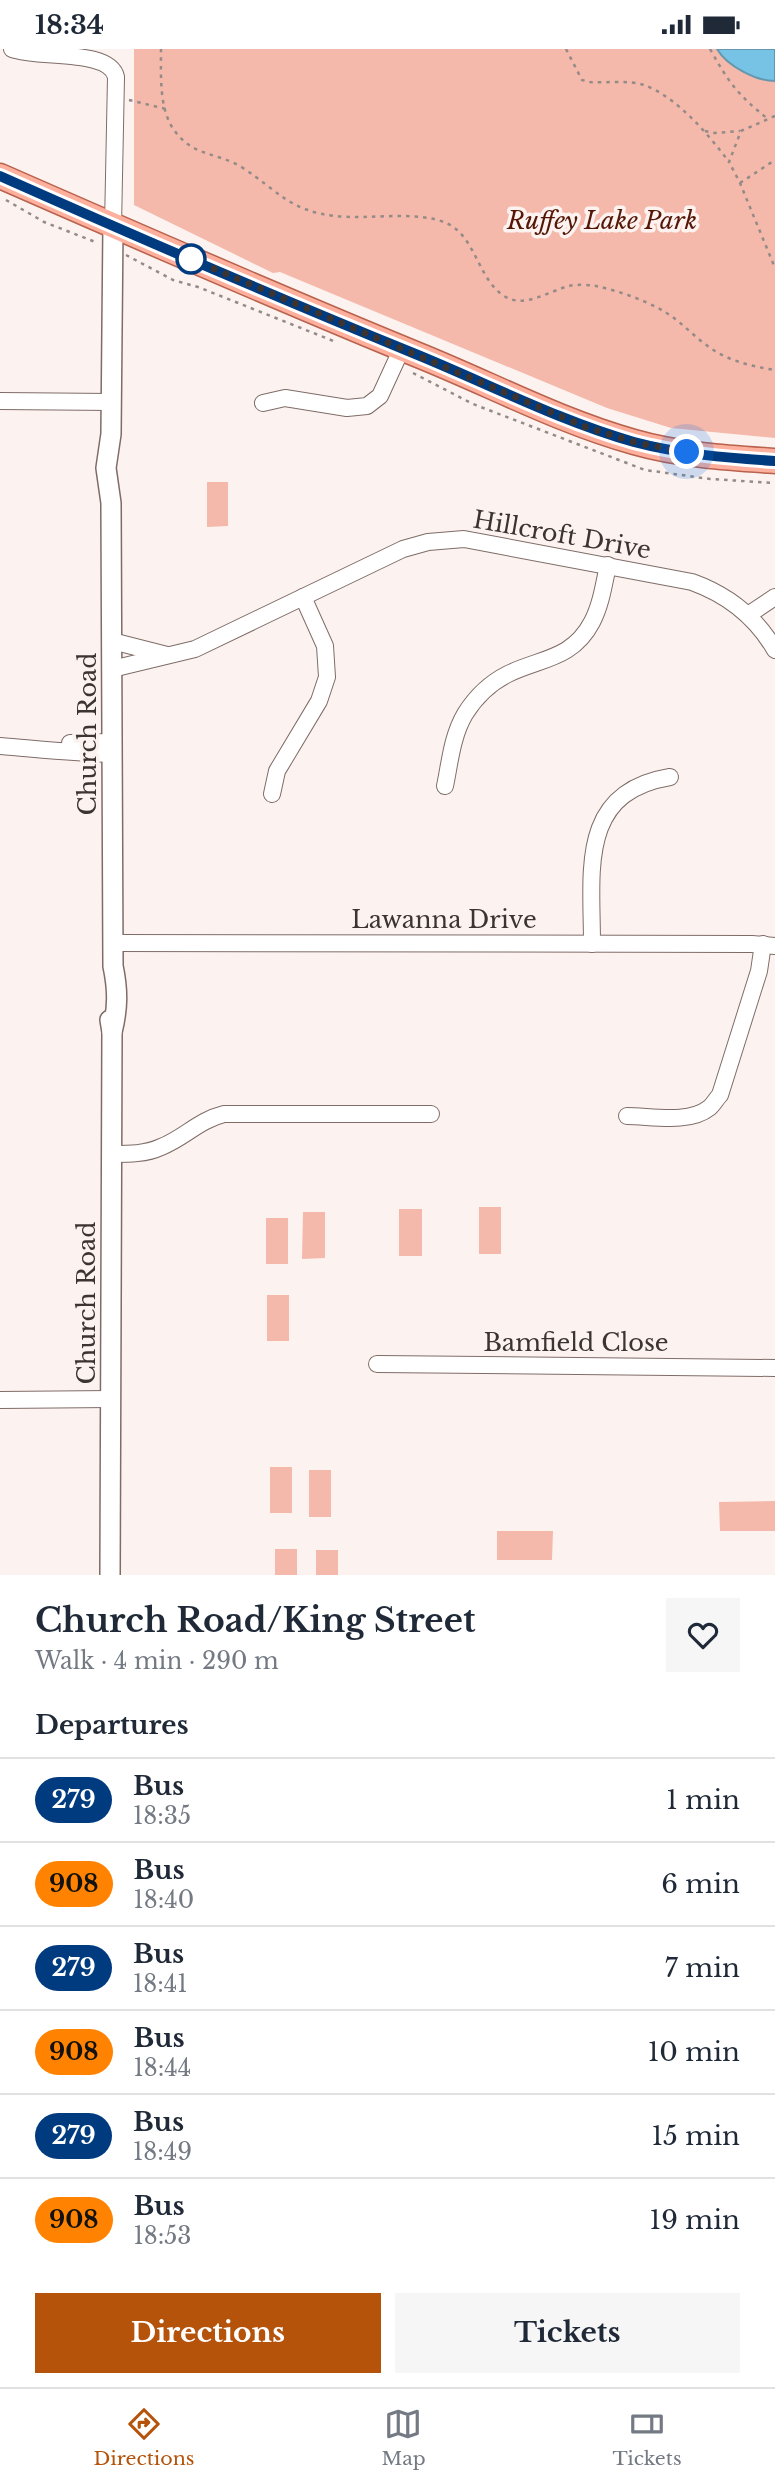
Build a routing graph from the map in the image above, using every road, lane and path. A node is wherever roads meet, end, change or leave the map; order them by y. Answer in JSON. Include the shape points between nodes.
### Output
{"nodes":[{"id":1,"x":12,"y":49,"type":"edge"},
{"id":2,"x":161,"y":49,"type":"edge"},
{"id":3,"x":566,"y":49,"type":"edge"},
{"id":4,"x":710,"y":49,"type":"edge"},
{"id":5,"x":107,"y":54,"type":"edge"},
{"id":6,"x":116,"y":99,"type":"junction"},
{"id":7,"x":166,"y":109,"type":"junction"},
{"id":8,"x":775,"y":116,"type":"edge"},
{"id":9,"x":768,"y":119,"type":"junction"},
{"id":10,"x":705,"y":131,"type":"junction"},
{"id":11,"x":741,"y":131,"type":"junction"},
{"id":12,"x":775,"y":160,"type":"edge"},
{"id":13,"x":729,"y":162,"type":"junction"},
{"id":14,"x":0,"y":176,"type":"edge"},
{"id":15,"x":740,"y":183,"type":"junction"},
{"id":16,"x":0,"y":197,"type":"edge"},
{"id":17,"x":113,"y":237,"type":"junction"},
{"id":18,"x":775,"y":268,"type":"edge"},
{"id":19,"x":339,"y":344,"type":"dead end"},
{"id":20,"x":398,"y":356,"type":"junction"},
{"id":21,"x":775,"y":370,"type":"edge"},
{"id":22,"x":0,"y":401,"type":"edge"},
{"id":23,"x":112,"y":402,"type":"junction"},
{"id":24,"x":263,"y":403,"type":"dead end"},
{"id":25,"x":775,"y":461,"type":"edge"},
{"id":26,"x":775,"y":483,"type":"edge"},
{"id":27,"x":608,"y":565,"type":"junction"},
{"id":28,"x":303,"y":597,"type":"junction"},
{"id":29,"x":775,"y":597,"type":"edge"},
{"id":30,"x":748,"y":615,"type":"junction"},
{"id":31,"x":111,"y":641,"type":"junction"},
{"id":32,"x":775,"y":650,"type":"edge"},
{"id":33,"x":170,"y":655,"type":"junction"},
{"id":34,"x":112,"y":669,"type":"junction"},
{"id":35,"x":0,"y":746,"type":"edge"},
{"id":36,"x":112,"y":748,"type":"junction"},
{"id":37,"x":670,"y":777,"type":"dead end"},
{"id":38,"x":445,"y":786,"type":"dead end"},
{"id":39,"x":272,"y":794,"type":"dead end"},
{"id":40,"x":113,"y":943,"type":"junction"},
{"id":41,"x":592,"y":944,"type":"junction"},
{"id":42,"x":769,"y":945,"type":"edge"},
{"id":43,"x":431,"y":1114,"type":"dead end"},
{"id":44,"x":627,"y":1116,"type":"dead end"},
{"id":45,"x":112,"y":1154,"type":"junction"},
{"id":46,"x":377,"y":1364,"type":"dead end"},
{"id":47,"x":775,"y":1368,"type":"edge"},
{"id":48,"x":111,"y":1399,"type":"junction"},
{"id":49,"x":0,"y":1400,"type":"edge"},
{"id":50,"x":110,"y":1575,"type":"edge"}],
"edges":[{"from":1,"to":5,"type":"street"},
{"from":2,"to":7,"type":"path"},
{"from":3,"to":10,"type":"path","via":[[582,80],[643,85]]},
{"from":4,"to":9,"type":"path","via":[[739,96]]},
{"from":5,"to":6,"type":"street","name":"Church Road","via":[[115,71]]},
{"from":6,"to":7,"type":"path"},
{"from":6,"to":17,"type":"street","name":"Church Road"},
{"from":7,"to":21,"type":"path","via":[[170,123],[194,149],[241,167],[291,205],[335,216],[425,217],[446,223],[462,234],[491,282],[505,296],[518,301],[571,285],[596,286],[665,312],[716,351],[748,365]]},
{"from":8,"to":9,"type":"path"},
{"from":9,"to":11,"type":"path"},
{"from":10,"to":11,"type":"path"},
{"from":10,"to":13,"type":"path"},
{"from":11,"to":13,"type":"path"},
{"from":12,"to":15,"type":"path"},
{"from":13,"to":15,"type":"path"},
{"from":14,"to":17,"type":"main road"},
{"from":15,"to":18,"type":"path"},
{"from":16,"to":17,"type":"path","via":[[44,222]]},
{"from":17,"to":19,"type":"path","via":[[173,280]]},
{"from":17,"to":20,"type":"main road"},
{"from":17,"to":23,"type":"street","name":"Church Road"},
{"from":20,"to":24,"type":"street","via":[[377,400],[363,408],[285,398]]},
{"from":20,"to":25,"type":"main road","via":[[637,443]]},
{"from":20,"to":26,"type":"path","via":[[422,379],[473,404],[645,470]]},
{"from":22,"to":23,"type":"street"},
{"from":23,"to":31,"type":"street","name":"Church Road","via":[[106,468],[111,503]]},
{"from":27,"to":28,"type":"street","name":"Hillcroft Drive","via":[[464,539],[446,540],[403,549]]},
{"from":27,"to":30,"type":"street","name":"Hillcroft Drive","via":[[692,582]]},
{"from":27,"to":38,"type":"street","via":[[596,613],[579,640],[555,658],[496,681],[472,705],[456,732]]},
{"from":28,"to":33,"type":"street","name":"Hillcroft Drive","via":[[195,649]]},
{"from":28,"to":39,"type":"street","via":[[325,646],[327,677],[319,701],[277,771]]},
{"from":29,"to":30,"type":"street"},
{"from":30,"to":32,"type":"street","name":"Hillcroft Drive"},
{"from":31,"to":33,"type":"street"},
{"from":31,"to":34,"type":"street","name":"Church Road"},
{"from":33,"to":34,"type":"street","name":"Hillcroft Drive"},
{"from":34,"to":36,"type":"street","name":"Church Road"},
{"from":35,"to":36,"type":"street","via":[[70,753]]},
{"from":36,"to":40,"type":"street","name":"Church Road"},
{"from":37,"to":41,"type":"street","via":[[626,792],[602,819],[593,855]]},
{"from":40,"to":41,"type":"street","name":"Lawanna Drive"},
{"from":40,"to":45,"type":"street","name":"Church Road","via":[[107,993],[112,1032]]},
{"from":41,"to":42,"type":"street","name":"Lawanna Drive"},
{"from":42,"to":44,"type":"street","via":[[720,1095],[709,1108],[685,1117]]},
{"from":43,"to":45,"type":"street","via":[[224,1114],[204,1120],[153,1151]]},
{"from":45,"to":48,"type":"street","name":"Church Road"},
{"from":46,"to":47,"type":"street","name":"Bamfield Close"},
{"from":48,"to":49,"type":"street"},
{"from":48,"to":50,"type":"street","name":"Church Road"}]}
